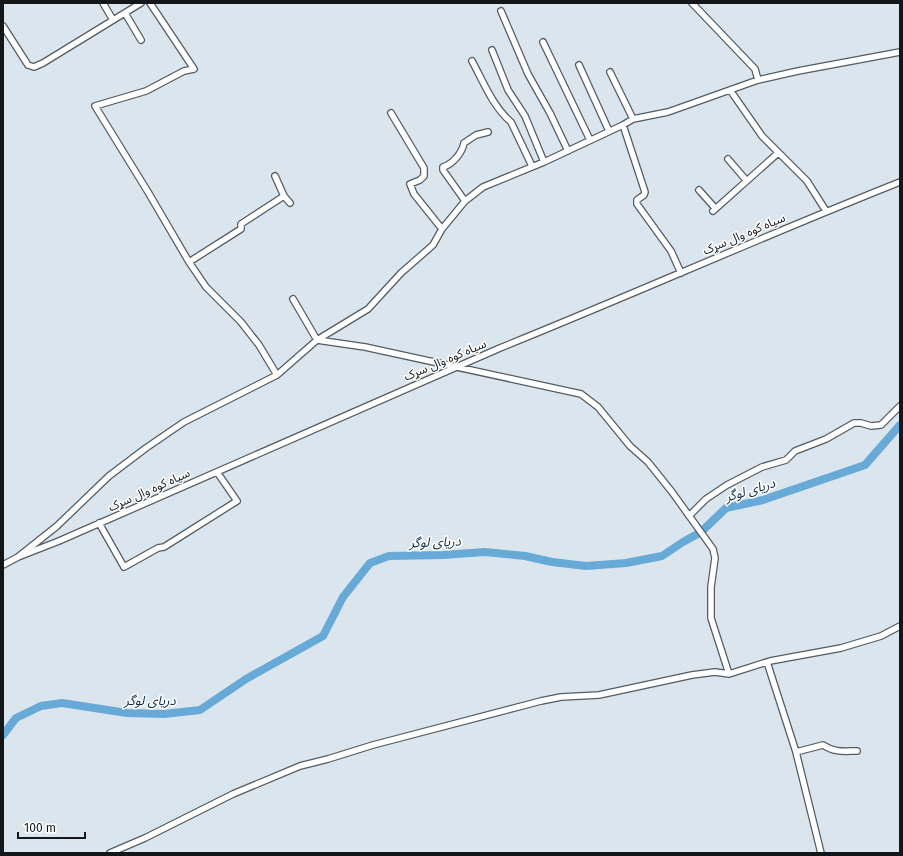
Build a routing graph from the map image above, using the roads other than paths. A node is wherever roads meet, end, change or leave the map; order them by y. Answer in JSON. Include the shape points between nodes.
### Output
{"nodes":[{"id":1,"x":103,"y":3,"type":"edge"},
{"id":2,"x":141,"y":3,"type":"edge"},
{"id":3,"x":150,"y":3,"type":"edge"},
{"id":4,"x":692,"y":3,"type":"edge"},
{"id":5,"x":501,"y":11,"type":"dead end"},
{"id":6,"x":125,"y":13,"type":"junction"},
{"id":7,"x":113,"y":20,"type":"junction"},
{"id":8,"x":3,"y":26,"type":"edge"},
{"id":9,"x":141,"y":40,"type":"dead end"},
{"id":10,"x":543,"y":42,"type":"dead end"},
{"id":11,"x":492,"y":50,"type":"dead end"},
{"id":12,"x":900,"y":52,"type":"edge"},
{"id":13,"x":472,"y":61,"type":"dead end"},
{"id":14,"x":579,"y":66,"type":"dead end"},
{"id":15,"x":610,"y":72,"type":"dead end"},
{"id":16,"x":758,"y":80,"type":"junction"},
{"id":17,"x":730,"y":90,"type":"junction"},
{"id":18,"x":391,"y":113,"type":"dead end"},
{"id":19,"x":633,"y":119,"type":"junction"},
{"id":20,"x":623,"y":125,"type":"junction"},
{"id":21,"x":609,"y":131,"type":"junction"},
{"id":22,"x":488,"y":132,"type":"dead end"},
{"id":23,"x":590,"y":140,"type":"junction"},
{"id":24,"x":568,"y":151,"type":"junction"},
{"id":25,"x":778,"y":153,"type":"junction"},
{"id":26,"x":728,"y":159,"type":"dead end"},
{"id":27,"x":544,"y":162,"type":"junction"},
{"id":28,"x":532,"y":166,"type":"junction"},
{"id":29,"x":275,"y":176,"type":"dead end"},
{"id":30,"x":746,"y":180,"type":"junction"},
{"id":31,"x":900,"y":182,"type":"edge"},
{"id":32,"x":699,"y":190,"type":"dead end"},
{"id":33,"x":284,"y":196,"type":"junction"},
{"id":34,"x":465,"y":201,"type":"junction"},
{"id":35,"x":290,"y":203,"type":"dead end"},
{"id":36,"x":826,"y":211,"type":"junction"},
{"id":37,"x":442,"y":229,"type":"junction"},
{"id":38,"x":190,"y":262,"type":"junction"},
{"id":39,"x":681,"y":273,"type":"junction"},
{"id":40,"x":293,"y":299,"type":"dead end"},
{"id":41,"x":317,"y":340,"type":"junction"},
{"id":42,"x":458,"y":367,"type":"junction"},
{"id":43,"x":277,"y":374,"type":"junction"},
{"id":44,"x":900,"y":406,"type":"edge"},
{"id":45,"x":217,"y":472,"type":"junction"},
{"id":46,"x":689,"y":516,"type":"junction"},
{"id":47,"x":99,"y":524,"type":"junction"},
{"id":48,"x":18,"y":557,"type":"junction"},
{"id":49,"x":3,"y":565,"type":"edge"},
{"id":50,"x":900,"y":626,"type":"edge"},
{"id":51,"x":766,"y":662,"type":"junction"},
{"id":52,"x":729,"y":674,"type":"junction"},
{"id":53,"x":857,"y":751,"type":"dead end"},
{"id":54,"x":796,"y":752,"type":"junction"},
{"id":55,"x":110,"y":853,"type":"edge"},
{"id":56,"x":821,"y":853,"type":"edge"}],
"edges":[{"from":1,"to":7,"type":"street"},
{"from":2,"to":6,"type":"street"},
{"from":3,"to":38,"type":"street","via":[[194,69],[184,71],[146,91],[95,106]]},
{"from":4,"to":16,"type":"street","via":[[755,69]]},
{"from":5,"to":24,"type":"street","via":[[528,74]]},
{"from":6,"to":7,"type":"street"},
{"from":6,"to":9,"type":"street"},
{"from":7,"to":8,"type":"street","via":[[34,66],[28,65]]},
{"from":10,"to":23,"type":"street"},
{"from":11,"to":27,"type":"street","via":[[508,90],[525,116]]},
{"from":12,"to":16,"type":"street"},
{"from":13,"to":28,"type":"street","via":[[495,102],[511,122]]},
{"from":14,"to":21,"type":"street"},
{"from":15,"to":19,"type":"street"},
{"from":16,"to":17,"type":"street"},
{"from":17,"to":19,"type":"street","via":[[668,112]]},
{"from":17,"to":25,"type":"street","via":[[762,136]]},
{"from":18,"to":37,"type":"street","via":[[424,168],[424,176],[410,184],[414,194]]},
{"from":19,"to":20,"type":"street"},
{"from":20,"to":21,"type":"street"},
{"from":20,"to":39,"type":"street","via":[[645,192],[637,200],[637,204],[671,251]]},
{"from":21,"to":23,"type":"street"},
{"from":22,"to":34,"type":"street","via":[[476,135],[464,143],[463,150],[449,165],[443,167]]},
{"from":23,"to":24,"type":"street"},
{"from":24,"to":27,"type":"street"},
{"from":25,"to":30,"type":"street"},
{"from":25,"to":36,"type":"street","via":[[806,181]]},
{"from":26,"to":30,"type":"street"},
{"from":27,"to":28,"type":"street"},
{"from":28,"to":34,"type":"street","via":[[483,187]]},
{"from":29,"to":33,"type":"street"},
{"from":30,"to":32,"type":"street","via":[[714,209]]},
{"from":31,"to":36,"type":"street","name":"سیاه کوه وال سړک"},
{"from":33,"to":35,"type":"street"},
{"from":33,"to":38,"type":"street","via":[[241,224],[241,229]]},
{"from":34,"to":37,"type":"street"},
{"from":36,"to":39,"type":"street","name":"سیاه کوه وال سړک"},
{"from":37,"to":41,"type":"street","via":[[433,245],[401,273],[368,309]]},
{"from":38,"to":43,"type":"street","via":[[206,287],[242,322]]},
{"from":39,"to":42,"type":"street","name":"سیاه کوه وال سړک"},
{"from":40,"to":41,"type":"street"},
{"from":41,"to":42,"type":"street","via":[[365,347]]},
{"from":41,"to":43,"type":"street"},
{"from":42,"to":45,"type":"street","name":"سیاه کوه وال سړک"},
{"from":42,"to":46,"type":"street","via":[[582,394],[598,407],[630,446],[648,462]]},
{"from":43,"to":48,"type":"street","via":[[184,422],[146,448],[109,476],[57,526]]},
{"from":44,"to":46,"type":"street","via":[[882,425],[854,423],[826,439],[795,451],[786,460],[762,467],[732,482],[706,499]]},
{"from":45,"to":47,"type":"street","name":"سیاه کوه وال سړک"},
{"from":45,"to":47,"type":"street","via":[[237,502],[164,547],[124,567]]},
{"from":46,"to":52,"type":"street","via":[[714,549],[711,618]]},
{"from":47,"to":48,"type":"street","name":"سیاه کوه وال سړک"},
{"from":48,"to":49,"type":"street","name":"سیاه کوه وال سړک"},
{"from":50,"to":51,"type":"street","via":[[881,636],[841,648]]},
{"from":51,"to":52,"type":"street"},
{"from":51,"to":54,"type":"street"},
{"from":52,"to":55,"type":"street","via":[[708,673],[599,694],[542,701],[300,766],[233,794]]},
{"from":53,"to":54,"type":"street","via":[[837,751],[823,746]]},
{"from":54,"to":56,"type":"street"}]}
